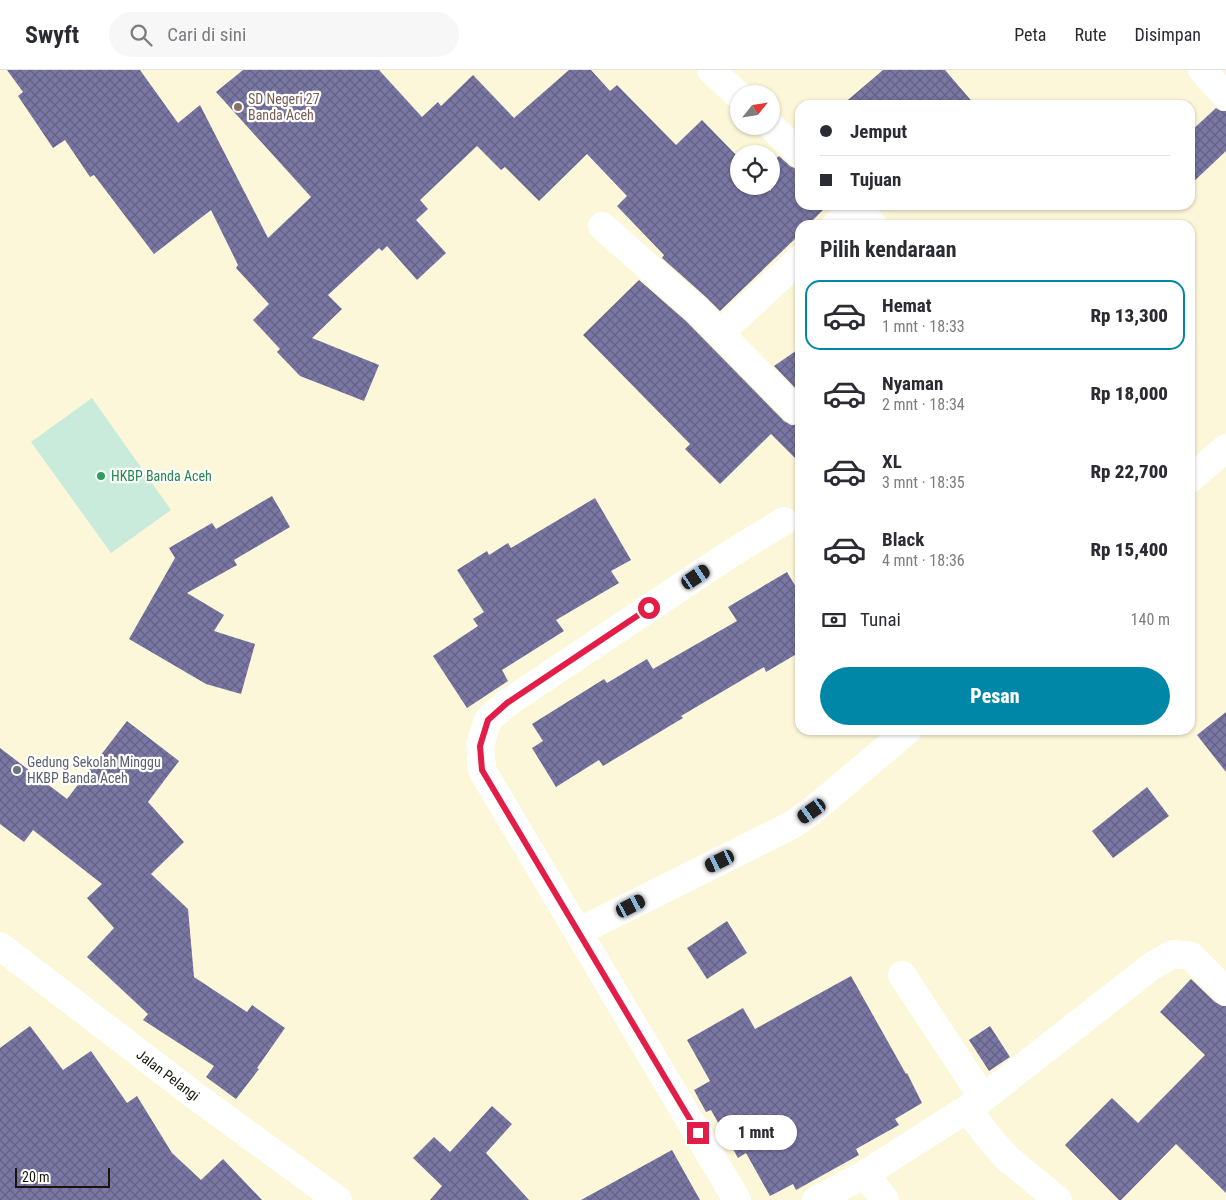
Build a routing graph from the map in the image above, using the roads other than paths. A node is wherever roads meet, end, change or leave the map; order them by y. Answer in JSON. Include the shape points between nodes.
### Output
{"nodes":[{"id":1,"x":711,"y":70,"type":"edge"},
{"id":2,"x":1202,"y":70,"type":"edge"},
{"id":3,"x":730,"y":88,"type":"edge"},
{"id":4,"x":1226,"y":96,"type":"edge"},
{"id":5,"x":780,"y":135,"type":"edge"},
{"id":6,"x":795,"y":149,"type":"edge"},
{"id":7,"x":861,"y":212,"type":"edge"},
{"id":8,"x":846,"y":220,"type":"edge"},
{"id":9,"x":602,"y":226,"type":"dead end"},
{"id":10,"x":795,"y":264,"type":"edge"},
{"id":11,"x":720,"y":333,"type":"junction"},
{"id":12,"x":795,"y":410,"type":"dead end"},
{"id":13,"x":1226,"y":448,"type":"edge"},
{"id":14,"x":1195,"y":475,"type":"edge"},
{"id":15,"x":784,"y":521,"type":"dead end"},
{"id":16,"x":902,"y":735,"type":"edge"},
{"id":17,"x":578,"y":932,"type":"junction"},
{"id":18,"x":0,"y":946,"type":"edge"},
{"id":19,"x":902,"y":975,"type":"dead end"},
{"id":20,"x":1226,"y":991,"type":"edge"},
{"id":21,"x":975,"y":1104,"type":"junction"},
{"id":22,"x":865,"y":1174,"type":"junction"},
{"id":23,"x":327,"y":1197,"type":"edge"},
{"id":24,"x":738,"y":1200,"type":"edge"},
{"id":25,"x":816,"y":1200,"type":"edge"},
{"id":26,"x":885,"y":1200,"type":"edge"},
{"id":27,"x":1058,"y":1200,"type":"edge"}],
"edges":[{"from":1,"to":3,"type":"street"},
{"from":2,"to":4,"type":"street"},
{"from":5,"to":6,"type":"street"},
{"from":7,"to":8,"type":"street"},
{"from":9,"to":11,"type":"street"},
{"from":10,"to":11,"type":"street"},
{"from":11,"to":12,"type":"street"},
{"from":13,"to":14,"type":"street"},
{"from":15,"to":17,"type":"street","via":[[507,703],[488,720],[480,746],[482,770]]},
{"from":16,"to":17,"type":"street","via":[[792,825]]},
{"from":17,"to":24,"type":"street"},
{"from":18,"to":23,"type":"street","name":"Jalan Pelangi"},
{"from":19,"to":21,"type":"street"},
{"from":20,"to":21,"type":"street","via":[[1191,956],[1173,954],[1152,966]]},
{"from":21,"to":22,"type":"street"},
{"from":21,"to":27,"type":"street","via":[[992,1141],[1007,1158]]},
{"from":22,"to":25,"type":"street"},
{"from":22,"to":26,"type":"street"}]}
